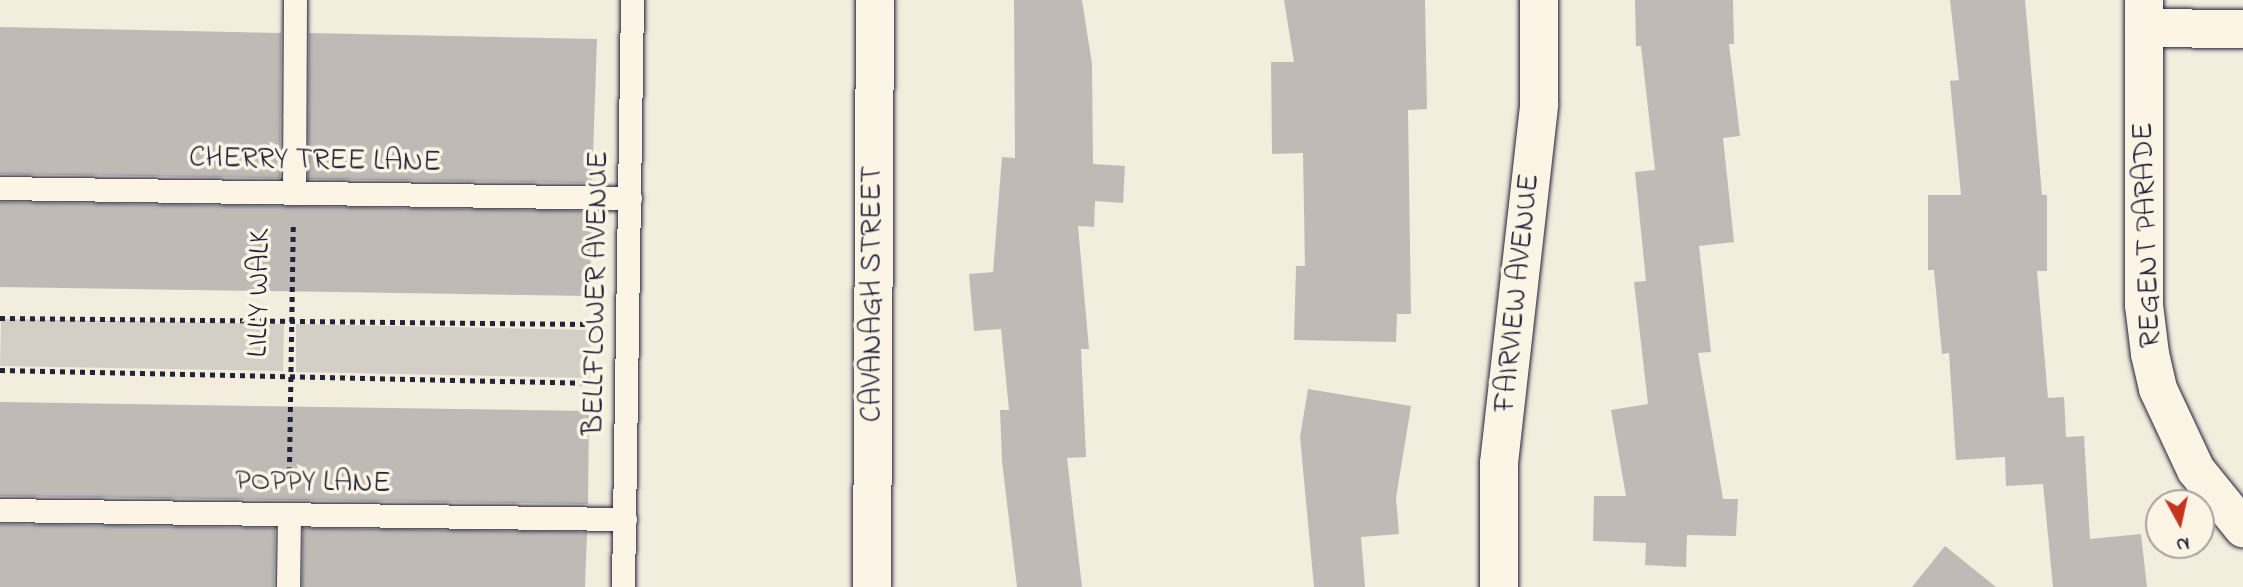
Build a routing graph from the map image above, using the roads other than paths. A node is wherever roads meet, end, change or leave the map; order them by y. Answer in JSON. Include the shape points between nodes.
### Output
{"nodes":[{"id":1,"x":295,"y":0,"type":"edge"},
{"id":2,"x":632,"y":0,"type":"edge"},
{"id":3,"x":875,"y":0,"type":"edge"},
{"id":4,"x":1539,"y":0,"type":"edge"},
{"id":5,"x":2144,"y":14,"type":"edge"},
{"id":6,"x":2243,"y":29,"type":"edge"},
{"id":7,"x":0,"y":188,"type":"edge"},
{"id":8,"x":294,"y":192,"type":"junction"},
{"id":9,"x":630,"y":198,"type":"junction"},
{"id":10,"x":0,"y":510,"type":"edge"},
{"id":11,"x":289,"y":515,"type":"junction"},
{"id":12,"x":625,"y":519,"type":"junction"},
{"id":13,"x":2243,"y":528,"type":"edge"},
{"id":14,"x":288,"y":587,"type":"edge"},
{"id":15,"x":623,"y":587,"type":"edge"},
{"id":16,"x":872,"y":587,"type":"edge"},
{"id":17,"x":1499,"y":587,"type":"edge"}],
"edges":[{"from":1,"to":8,"type":"lane","name":"LILLY WALK"},
{"from":2,"to":9,"type":"lane","name":"BELLFLOWER AVENUE"},
{"from":3,"to":16,"type":"street","name":"CAVANAGH STREET"},
{"from":4,"to":17,"type":"street","name":"FAIRVIEW AVENUE","via":[[1539,104],[1499,463]]},
{"from":5,"to":6,"type":"street"},
{"from":5,"to":13,"type":"street","name":"REGENT PARADE","via":[[2144,305],[2150,354],[2174,428],[2196,470]]},
{"from":7,"to":8,"type":"lane","name":"CHERRY TREE LANE"},
{"from":8,"to":9,"type":"lane","name":"CHERRY TREE LANE"},
{"from":9,"to":12,"type":"lane","name":"BELLFLOWER AVENUE"},
{"from":10,"to":11,"type":"lane","name":"POPPY LANE"},
{"from":11,"to":12,"type":"lane","name":"POPPY LANE"},
{"from":11,"to":14,"type":"lane"},
{"from":12,"to":15,"type":"lane","name":"BELLFLOWER AVENUE"}]}
